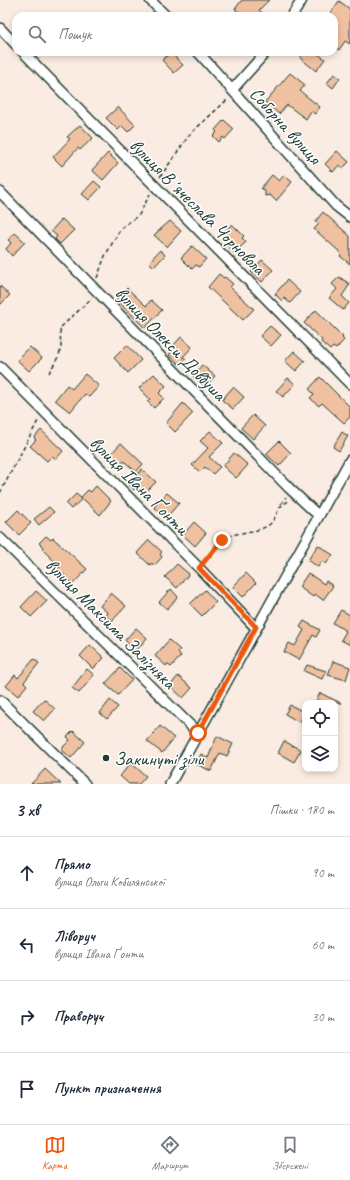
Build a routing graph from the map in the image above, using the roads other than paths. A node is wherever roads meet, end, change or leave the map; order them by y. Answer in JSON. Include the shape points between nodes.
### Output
{"nodes":[{"id":1,"x":150,"y":0,"type":"edge"},
{"id":2,"x":302,"y":0,"type":"edge"},
{"id":3,"x":162,"y":12,"type":"edge"},
{"id":4,"x":294,"y":12,"type":"edge"},
{"id":5,"x":0,"y":28,"type":"edge"},
{"id":6,"x":12,"y":41,"type":"edge"},
{"id":7,"x":27,"y":56,"type":"edge"},
{"id":8,"x":202,"y":56,"type":"edge"},
{"id":9,"x":263,"y":56,"type":"edge"},
{"id":10,"x":233,"y":91,"type":"junction"},
{"id":11,"x":0,"y":192,"type":"edge"},
{"id":12,"x":350,"y":217,"type":"edge"},
{"id":13,"x":0,"y":367,"type":"edge"},
{"id":14,"x":350,"y":384,"type":"edge"},
{"id":15,"x":350,"y":460,"type":"edge"},
{"id":16,"x":319,"y":516,"type":"junction"},
{"id":17,"x":0,"y":538,"type":"edge"},
{"id":18,"x":256,"y":627,"type":"junction"},
{"id":19,"x":0,"y":700,"type":"edge"},
{"id":20,"x":198,"y":733,"type":"junction"},
{"id":21,"x":85,"y":784,"type":"edge"},
{"id":22,"x":170,"y":784,"type":"edge"}],
"edges":[{"from":1,"to":3,"type":"street"},
{"from":2,"to":4,"type":"street"},
{"from":5,"to":6,"type":"street"},
{"from":7,"to":14,"type":"street","name":"вулиця Вʼячеслава Чорновола"},
{"from":8,"to":10,"type":"street","name":"Соборна вулиця"},
{"from":9,"to":10,"type":"street"},
{"from":10,"to":12,"type":"street","name":"Соборна вулиця","via":[[336,206]]},
{"from":11,"to":16,"type":"street","name":"вулиця Олекси Довбуша","via":[[298,498]]},
{"from":13,"to":18,"type":"street","name":"вулиця Івана Ґонти"},
{"from":15,"to":16,"type":"street"},
{"from":16,"to":18,"type":"street"},
{"from":17,"to":20,"type":"street","name":"вулиця Максима Залізняка"},
{"from":18,"to":20,"type":"street"},
{"from":19,"to":21,"type":"street"},
{"from":20,"to":22,"type":"street"}]}
